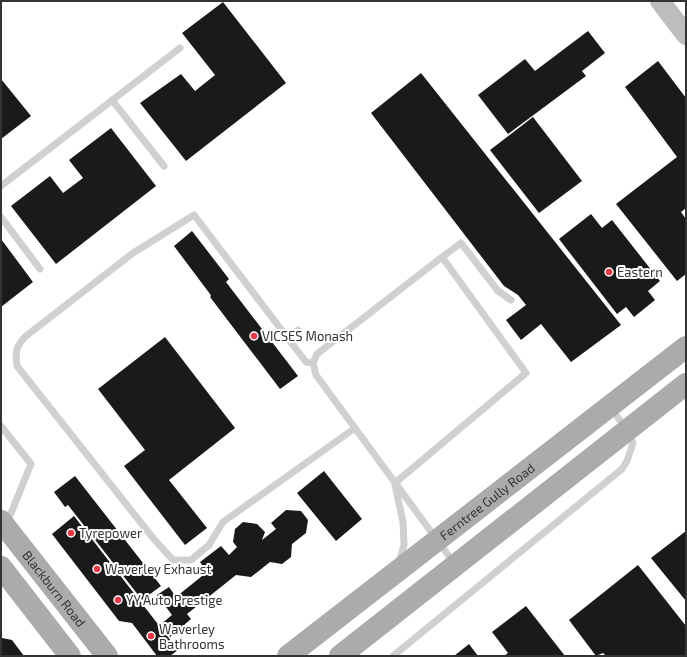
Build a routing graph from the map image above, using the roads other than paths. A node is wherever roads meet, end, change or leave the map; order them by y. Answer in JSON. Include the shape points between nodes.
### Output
{"nodes":[{"id":1,"x":661,"y":1,"type":"edge"},
{"id":2,"x":686,"y":35,"type":"edge"},
{"id":3,"x":180,"y":48,"type":"dead end"},
{"id":4,"x":112,"y":100,"type":"junction"},
{"id":5,"x":164,"y":166,"type":"dead end"},
{"id":6,"x":1,"y":186,"type":"edge"},
{"id":7,"x":1,"y":217,"type":"edge"},
{"id":8,"x":442,"y":257,"type":"junction"},
{"id":9,"x":40,"y":269,"type":"dead end"},
{"id":10,"x":511,"y":300,"type":"dead end"},
{"id":11,"x":298,"y":330,"type":"dead end"},
{"id":12,"x":288,"y":338,"type":"junction"},
{"id":13,"x":686,"y":348,"type":"edge"},
{"id":14,"x":313,"y":363,"type":"junction"},
{"id":15,"x":686,"y":384,"type":"edge"},
{"id":16,"x":610,"y":406,"type":"junction"},
{"id":17,"x":1,"y":426,"type":"edge"},
{"id":18,"x":355,"y":428,"type":"junction"},
{"id":19,"x":627,"y":430,"type":"junction"},
{"id":20,"x":395,"y":483,"type":"junction"},
{"id":21,"x":3,"y":524,"type":"edge"},
{"id":22,"x":436,"y":540,"type":"junction"},
{"id":23,"x":455,"y":565,"type":"junction"},
{"id":24,"x":1,"y":567,"type":"edge"},
{"id":25,"x":392,"y":575,"type":"junction"},
{"id":26,"x":70,"y":656,"type":"edge"},
{"id":27,"x":107,"y":656,"type":"edge"},
{"id":28,"x":288,"y":656,"type":"edge"},
{"id":29,"x":340,"y":656,"type":"edge"},
{"id":30,"x":393,"y":656,"type":"edge"}],
"edges":[{"from":1,"to":2,"type":"street"},
{"from":3,"to":4,"type":"lane"},
{"from":4,"to":5,"type":"lane"},
{"from":4,"to":6,"type":"lane"},
{"from":7,"to":9,"type":"lane"},
{"from":8,"to":10,"type":"lane","via":[[461,243],[498,291]]},
{"from":8,"to":14,"type":"lane","via":[[317,354]]},
{"from":8,"to":20,"type":"lane","via":[[526,373]]},
{"from":11,"to":12,"type":"lane"},
{"from":12,"to":14,"type":"lane","via":[[306,362]]},
{"from":12,"to":18,"type":"lane","via":[[194,215],[133,253],[26,336],[18,345],[16,354],[18,366],[173,560],[191,560],[208,546],[223,522]]},
{"from":13,"to":16,"type":"main road","name":"Ferntree Gully Road"},
{"from":14,"to":18,"type":"lane","via":[[316,375]]},
{"from":15,"to":19,"type":"main road"},
{"from":16,"to":19,"type":"lane"},
{"from":16,"to":22,"type":"main road","name":"Ferntree Gully Road"},
{"from":17,"to":21,"type":"lane","via":[[31,464]]},
{"from":18,"to":20,"type":"lane"},
{"from":19,"to":23,"type":"main road"},
{"from":19,"to":30,"type":"lane","via":[[633,443],[622,469]]},
{"from":20,"to":22,"type":"lane"},
{"from":20,"to":25,"type":"lane","via":[[403,522],[404,545],[399,563]]},
{"from":21,"to":27,"type":"main road","name":"Blackburn Road"},
{"from":22,"to":23,"type":"lane"},
{"from":22,"to":25,"type":"main road","name":"Ferntree Gully Road"},
{"from":23,"to":29,"type":"main road"},
{"from":24,"to":26,"type":"main road"},
{"from":25,"to":28,"type":"main road","name":"Ferntree Gully Road"}]}
